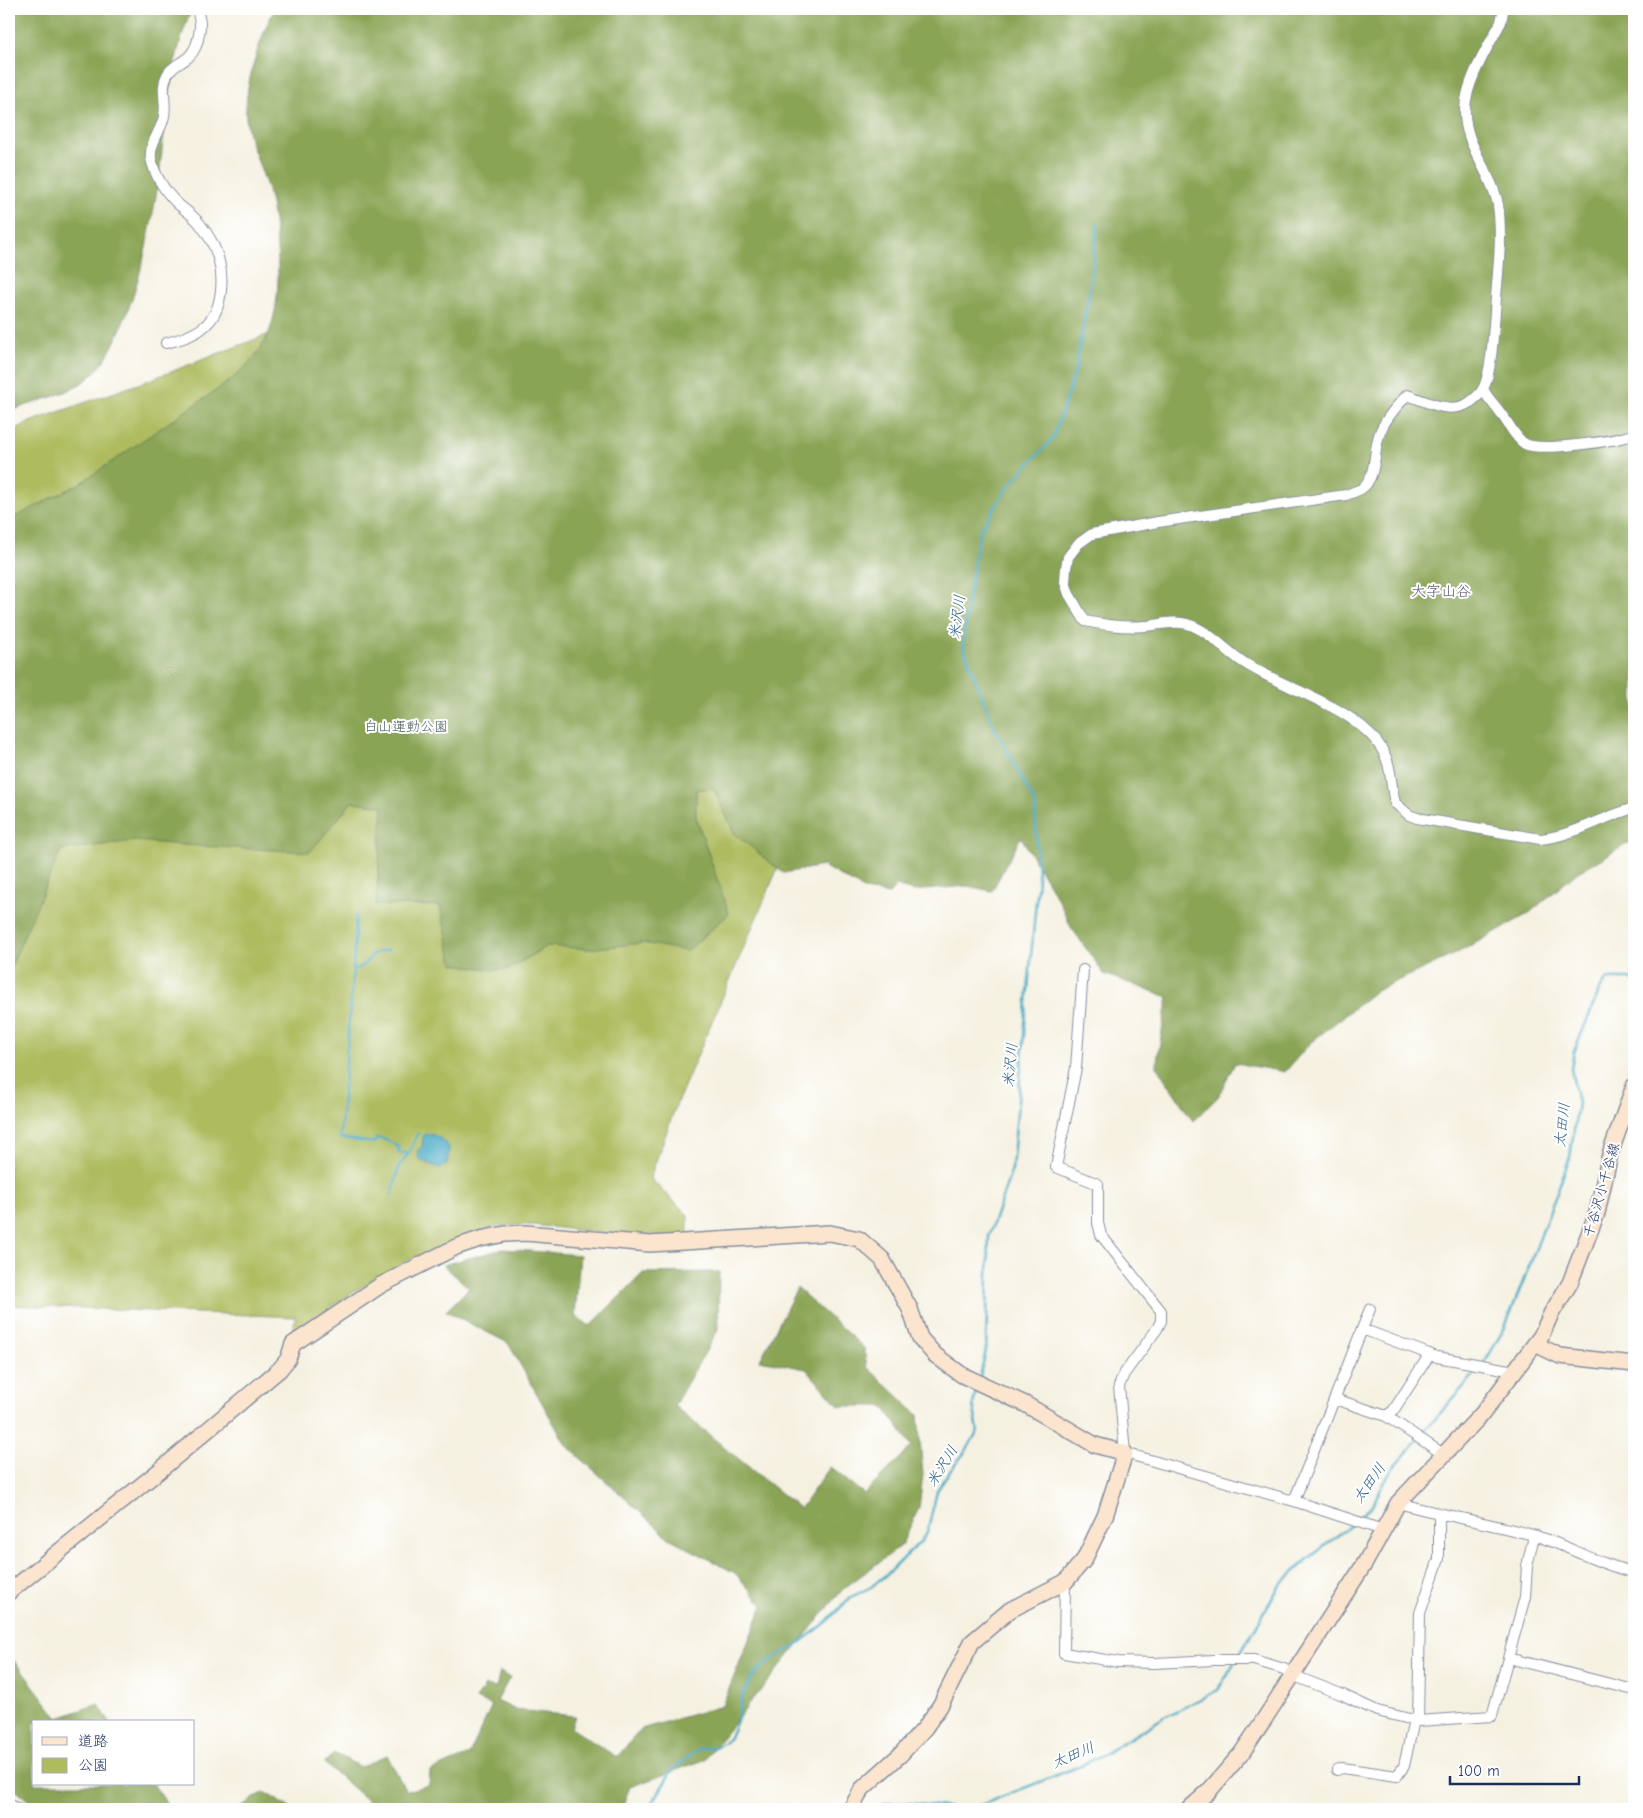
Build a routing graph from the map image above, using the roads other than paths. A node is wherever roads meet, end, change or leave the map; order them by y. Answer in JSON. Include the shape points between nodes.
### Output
{"nodes":[{"id":1,"x":198,"y":9,"type":"edge"},
{"id":2,"x":1501,"y":9,"type":"edge"},
{"id":3,"x":166,"y":343,"type":"dead end"},
{"id":4,"x":1483,"y":389,"type":"junction"},
{"id":5,"x":1634,"y":434,"type":"edge"},
{"id":6,"x":1634,"y":808,"type":"edge"},
{"id":7,"x":1083,"y":970,"type":"dead end"},
{"id":8,"x":1634,"y":1086,"type":"edge"},
{"id":9,"x":1370,"y":1308,"type":"dead end"},
{"id":10,"x":1362,"y":1329,"type":"junction"},
{"id":11,"x":1535,"y":1344,"type":"junction"},
{"id":12,"x":1430,"y":1354,"type":"junction"},
{"id":13,"x":1634,"y":1364,"type":"edge"},
{"id":14,"x":1515,"y":1371,"type":"junction"},
{"id":15,"x":1335,"y":1399,"type":"junction"},
{"id":16,"x":1386,"y":1416,"type":"junction"},
{"id":17,"x":1125,"y":1453,"type":"junction"},
{"id":18,"x":1443,"y":1454,"type":"junction"},
{"id":19,"x":1294,"y":1501,"type":"junction"},
{"id":20,"x":1398,"y":1503,"type":"junction"},
{"id":21,"x":1439,"y":1514,"type":"junction"},
{"id":22,"x":1383,"y":1530,"type":"junction"},
{"id":23,"x":1534,"y":1536,"type":"junction"},
{"id":24,"x":1634,"y":1572,"type":"edge"},
{"id":25,"x":1065,"y":1582,"type":"junction"},
{"id":26,"x":9,"y":1592,"type":"edge"},
{"id":27,"x":1508,"y":1658,"type":"junction"},
{"id":28,"x":1292,"y":1675,"type":"junction"},
{"id":29,"x":1634,"y":1690,"type":"edge"},
{"id":30,"x":1416,"y":1721,"type":"junction"},
{"id":31,"x":1337,"y":1770,"type":"dead end"},
{"id":32,"x":9,"y":1804,"type":"edge"},
{"id":33,"x":18,"y":1809,"type":"edge"},
{"id":34,"x":851,"y":1809,"type":"edge"},
{"id":35,"x":1189,"y":1809,"type":"edge"}],
"edges":[{"from":1,"to":3,"type":"street","via":[[200,24],[196,46],[188,59],[174,66],[167,75],[163,89],[165,114],[151,157],[159,180],[176,202],[200,223],[212,242],[222,271],[222,288],[216,313],[209,323],[195,334]]},
{"from":2,"to":4,"type":"street","via":[[1501,22],[1467,93],[1464,111],[1468,133],[1493,186],[1498,206],[1498,269],[1492,351]]},
{"from":4,"to":5,"type":"street","via":[[1526,445],[1546,448]]},
{"from":4,"to":6,"type":"street","via":[[1468,404],[1454,409],[1407,395],[1381,430],[1368,480],[1361,488],[1346,495],[1092,534],[1068,556],[1066,582],[1069,594],[1085,621],[1106,625],[1189,624],[1244,663],[1360,724],[1390,763],[1395,802],[1409,815],[1540,840],[1554,838]]},
{"from":7,"to":17,"type":"street","via":[[1076,1068],[1056,1167],[1098,1184],[1101,1235],[1161,1311],[1157,1329],[1119,1386]]},
{"from":8,"to":11,"type":"street","name":"千谷沢小千谷線","via":[[1610,1154],[1597,1213],[1570,1283]]},
{"from":9,"to":10,"type":"street"},
{"from":10,"to":12,"type":"street"},
{"from":10,"to":15,"type":"street"},
{"from":11,"to":13,"type":"street","via":[[1560,1356]]},
{"from":11,"to":14,"type":"street","name":"千谷沢小千谷線"},
{"from":12,"to":14,"type":"street"},
{"from":12,"to":16,"type":"street","via":[[1393,1411]]},
{"from":14,"to":18,"type":"street","name":"千谷沢小千谷線","via":[[1482,1414]]},
{"from":15,"to":16,"type":"street"},
{"from":15,"to":19,"type":"street"},
{"from":16,"to":18,"type":"street"},
{"from":17,"to":19,"type":"street"},
{"from":17,"to":25,"type":"street","via":[[1105,1516],[1084,1560]]},
{"from":17,"to":26,"type":"street","via":[[1095,1445],[1025,1404],[962,1376],[935,1355],[920,1338],[910,1309],[882,1259],[859,1239],[830,1234],[650,1244],[505,1234],[456,1247],[381,1285],[292,1344],[288,1359],[274,1374],[159,1472]]},
{"from":18,"to":20,"type":"street","name":"千谷沢小千谷線"},
{"from":19,"to":22,"type":"street"},
{"from":20,"to":21,"type":"street"},
{"from":20,"to":22,"type":"street","name":"千谷沢小千谷線"},
{"from":21,"to":23,"type":"street"},
{"from":21,"to":30,"type":"street","via":[[1439,1559],[1420,1613]]},
{"from":22,"to":28,"type":"street","name":"千谷沢小千谷線"},
{"from":23,"to":24,"type":"street","via":[[1618,1569]]},
{"from":23,"to":27,"type":"street","via":[[1527,1566],[1525,1597]]},
{"from":25,"to":28,"type":"street","via":[[1064,1653],[1127,1662],[1254,1660],[1284,1669]]},
{"from":25,"to":34,"type":"street","via":[[1010,1610],[972,1642],[940,1706],[924,1730],[862,1789]]},
{"from":27,"to":29,"type":"street"},
{"from":27,"to":30,"type":"street","via":[[1492,1716]]},
{"from":28,"to":30,"type":"street","via":[[1377,1711]]},
{"from":28,"to":35,"type":"street","name":"千谷沢小千谷線","via":[[1241,1754],[1209,1792]]},
{"from":30,"to":31,"type":"street","via":[[1404,1766],[1397,1776]]},
{"from":32,"to":33,"type":"street"}]}
